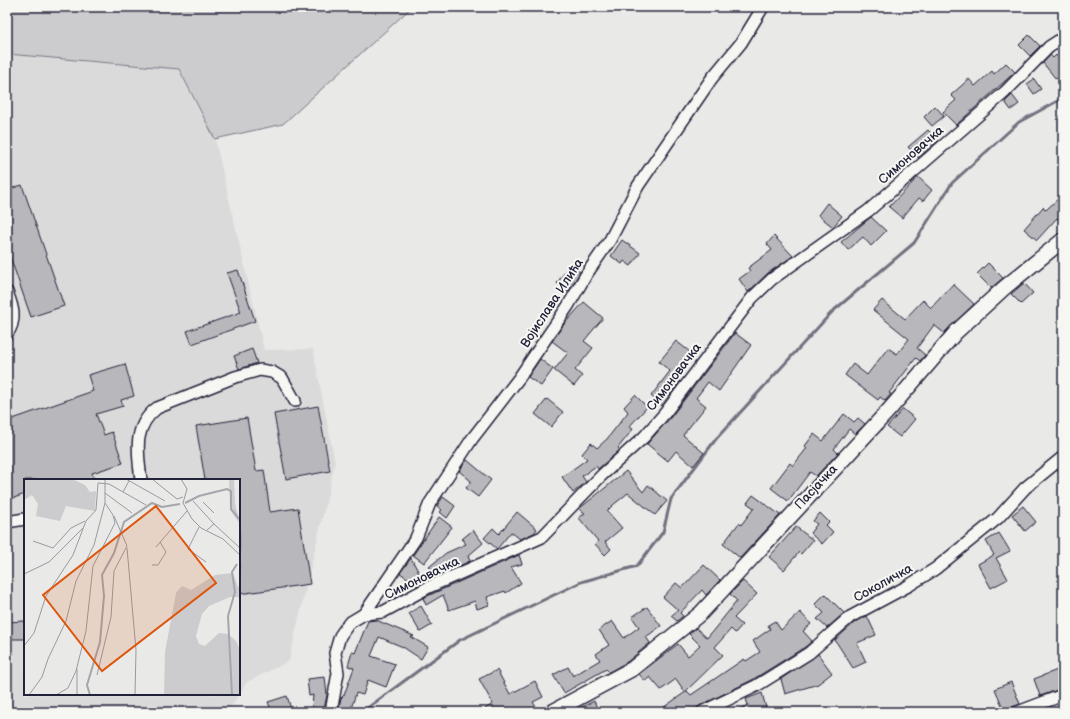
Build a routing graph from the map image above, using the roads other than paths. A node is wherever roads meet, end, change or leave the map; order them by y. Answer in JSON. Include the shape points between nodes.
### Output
{"nodes":[{"id":1,"x":763,"y":7,"type":"edge"},
{"id":2,"x":1063,"y":38,"type":"edge"},
{"id":3,"x":1063,"y":240,"type":"edge"},
{"id":4,"x":7,"y":292,"type":"edge"},
{"id":5,"x":7,"y":334,"type":"edge"},
{"id":6,"x":295,"y":401,"type":"dead end"},
{"id":7,"x":1063,"y":458,"type":"edge"},
{"id":8,"x":141,"y":479,"type":"edge"},
{"id":9,"x":24,"y":519,"type":"edge"},
{"id":10,"x":7,"y":522,"type":"edge"},
{"id":11,"x":364,"y":614,"type":"junction"},
{"id":12,"x":1063,"y":696,"type":"edge"},
{"id":13,"x":331,"y":712,"type":"edge"},
{"id":14,"x":552,"y":712,"type":"edge"},
{"id":15,"x":702,"y":712,"type":"edge"},
{"id":16,"x":1018,"y":712,"type":"edge"}],
"edges":[{"from":1,"to":11,"type":"street","name":"Војислава Илића","via":[[741,43],[712,78],[638,186],[610,240],[568,306],[519,378],[472,439],[430,503],[416,538]]},
{"from":2,"to":11,"type":"street","name":"Симоновачка","via":[[1049,47],[1005,92],[868,211],[772,279],[752,298],[665,414],[542,537],[429,587],[383,612]]},
{"from":3,"to":14,"type":"main road","name":"Пасјачка","via":[[1004,288],[956,332],[889,410],[701,613],[632,669]]},
{"from":4,"to":5,"type":"street","via":[[13,318]]},
{"from":6,"to":8,"type":"street","via":[[282,378],[272,372],[260,370],[157,408],[141,425]]},
{"from":7,"to":15,"type":"street","name":"Соколичка","via":[[1025,488],[998,518],[935,569],[850,617],[809,653],[774,675]]},
{"from":9,"to":10,"type":"street"},
{"from":11,"to":13,"type":"street","name":"Симоновачка","via":[[349,623],[340,636],[335,653],[338,673]]},
{"from":12,"to":16,"type":"street"}]}
